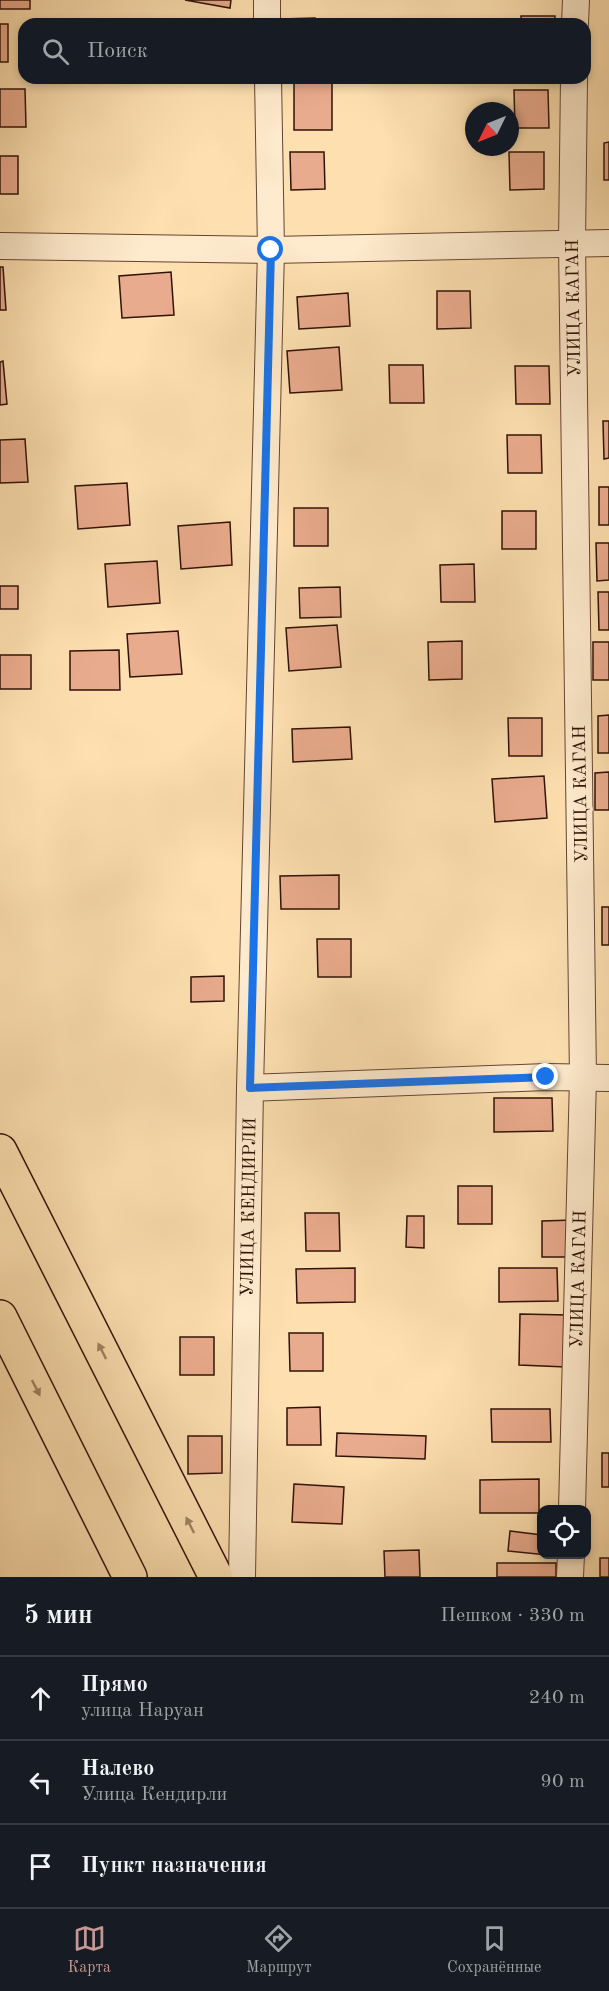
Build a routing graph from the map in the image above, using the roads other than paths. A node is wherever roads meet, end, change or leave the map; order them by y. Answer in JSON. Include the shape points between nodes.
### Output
{"nodes":[{"id":1,"x":267,"y":0,"type":"edge"},
{"id":2,"x":576,"y":0,"type":"edge"},
{"id":3,"x":267,"y":18,"type":"edge"},
{"id":4,"x":575,"y":18,"type":"edge"},
{"id":5,"x":268,"y":84,"type":"edge"},
{"id":6,"x":574,"y":84,"type":"edge"},
{"id":7,"x":572,"y":243,"type":"junction"},
{"id":8,"x":609,"y":243,"type":"edge"},
{"id":9,"x":0,"y":246,"type":"edge"},
{"id":10,"x":271,"y":250,"type":"junction"},
{"id":11,"x":583,"y":1078,"type":"junction"},
{"id":12,"x":609,"y":1078,"type":"edge"},
{"id":13,"x":250,"y":1088,"type":"junction"},
{"id":14,"x":0,"y":1151,"type":"edge"},
{"id":15,"x":0,"y":1317,"type":"edge"},
{"id":16,"x":8,"y":1352,"type":"edge"},
{"id":17,"x":572,"y":1505,"type":"edge"},
{"id":18,"x":571,"y":1559,"type":"edge"},
{"id":19,"x":130,"y":1577,"type":"edge"},
{"id":20,"x":216,"y":1577,"type":"edge"},
{"id":21,"x":242,"y":1577,"type":"edge"},
{"id":22,"x":570,"y":1577,"type":"edge"}],
"edges":[{"from":1,"to":3,"type":"street"},
{"from":2,"to":4,"type":"street"},
{"from":5,"to":10,"type":"street","name":"УЛИЦА КЕНДИРЛИ"},
{"from":6,"to":7,"type":"street","name":"УЛИЦА КАГАН"},
{"from":7,"to":8,"type":"street"},
{"from":7,"to":10,"type":"street"},
{"from":7,"to":11,"type":"street","name":"УЛИЦА КАГАН"},
{"from":9,"to":10,"type":"street"},
{"from":10,"to":13,"type":"street","name":"УЛИЦА КЕНДИРЛИ"},
{"from":11,"to":12,"type":"street"},
{"from":11,"to":13,"type":"street"},
{"from":11,"to":17,"type":"street","name":"УЛИЦА КАГАН"},
{"from":13,"to":21,"type":"street","name":"УЛИЦА КЕНДИРЛИ"},
{"from":20,"to":14,"type":"main road","one_way":true},
{"from":15,"to":16,"type":"main road"},
{"from":16,"to":19,"type":"main road","one_way":true},
{"from":18,"to":22,"type":"street"}]}
